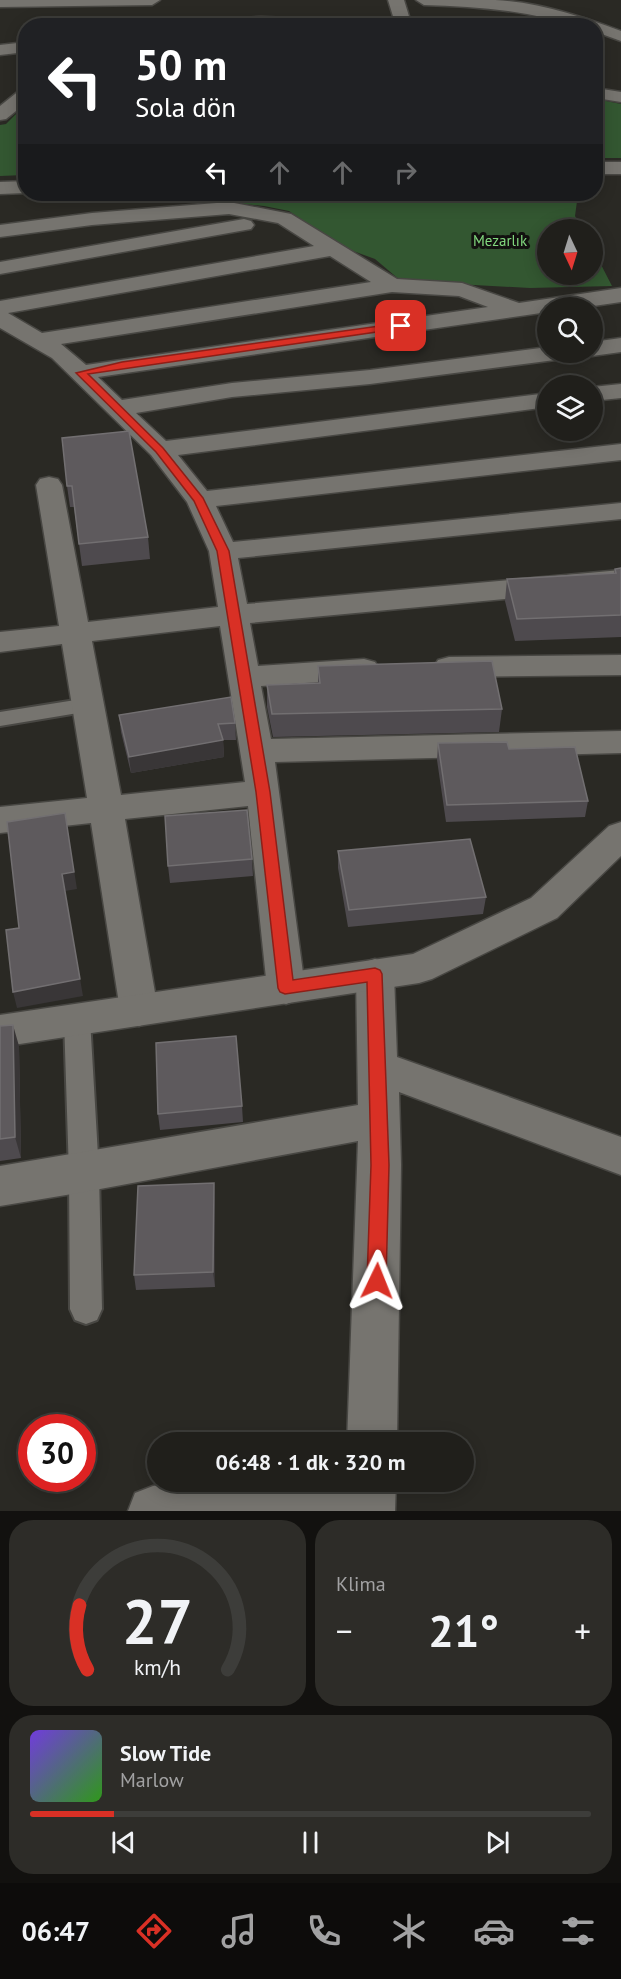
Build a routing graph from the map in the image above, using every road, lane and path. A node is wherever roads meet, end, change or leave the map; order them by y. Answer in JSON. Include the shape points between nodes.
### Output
{"nodes":[{"id":1,"x":152,"y":0,"type":"edge"},
{"id":2,"x":396,"y":0,"type":"edge"},
{"id":3,"x":424,"y":0,"type":"edge"},
{"id":4,"x":0,"y":2,"type":"edge"},
{"id":5,"x":494,"y":2,"type":"edge"},
{"id":6,"x":402,"y":18,"type":"edge"},
{"id":7,"x":547,"y":18,"type":"edge"},
{"id":8,"x":603,"y":30,"type":"edge"},
{"id":9,"x":621,"y":36,"type":"edge"},
{"id":10,"x":18,"y":48,"type":"edge"},
{"id":11,"x":0,"y":50,"type":"edge"},
{"id":12,"x":0,"y":92,"type":"edge"},
{"id":13,"x":18,"y":93,"type":"edge"},
{"id":14,"x":603,"y":94,"type":"edge"},
{"id":15,"x":621,"y":98,"type":"edge"},
{"id":16,"x":18,"y":100,"type":"edge"},
{"id":17,"x":0,"y":115,"type":"edge"},
{"id":18,"x":603,"y":169,"type":"edge"},
{"id":19,"x":620,"y":173,"type":"edge"},
{"id":20,"x":18,"y":187,"type":"edge"},
{"id":21,"x":0,"y":188,"type":"edge"},
{"id":22,"x":284,"y":218,"type":"junction"},
{"id":23,"x":0,"y":231,"type":"edge"},
{"id":24,"x":333,"y":249,"type":"junction"},
{"id":25,"x":0,"y":268,"type":"edge"},
{"id":26,"x":392,"y":285,"type":"junction"},
{"id":27,"x":621,"y":295,"type":"edge"},
{"id":28,"x":0,"y":308,"type":"edge"},
{"id":29,"x":518,"y":310,"type":"junction"},
{"id":30,"x":0,"y":318,"type":"edge"},
{"id":31,"x":39,"y":340,"type":"junction"},
{"id":32,"x":621,"y":345,"type":"edge"},
{"id":33,"x":603,"y":347,"type":"edge"},
{"id":34,"x":537,"y":355,"type":"edge"},
{"id":35,"x":81,"y":373,"type":"junction"},
{"id":36,"x":621,"y":391,"type":"edge"},
{"id":37,"x":603,"y":393,"type":"edge"},
{"id":38,"x":537,"y":401,"type":"edge"},
{"id":39,"x":117,"y":408,"type":"junction"},
{"id":40,"x":159,"y":450,"type":"junction"},
{"id":41,"x":621,"y":452,"type":"edge"},
{"id":42,"x":49,"y":485,"type":"dead end"},
{"id":43,"x":200,"y":500,"type":"junction"},
{"id":44,"x":621,"y":511,"type":"edge"},
{"id":45,"x":223,"y":551,"type":"junction"},
{"id":46,"x":621,"y":579,"type":"edge"},
{"id":47,"x":233,"y":615,"type":"junction"},
{"id":48,"x":76,"y":633,"type":"junction"},
{"id":49,"x":0,"y":642,"type":"edge"},
{"id":50,"x":621,"y":664,"type":"edge"},
{"id":51,"x":388,"y":667,"type":"edge"},
{"id":52,"x":423,"y":667,"type":"edge"},
{"id":53,"x":244,"y":677,"type":"junction"},
{"id":54,"x":88,"y":705,"type":"junction"},
{"id":55,"x":0,"y":719,"type":"edge"},
{"id":56,"x":621,"y":742,"type":"edge"},
{"id":57,"x":256,"y":751,"type":"junction"},
{"id":58,"x":263,"y":792,"type":"junction"},
{"id":59,"x":106,"y":808,"type":"junction"},
{"id":60,"x":0,"y":820,"type":"edge"},
{"id":61,"x":621,"y":835,"type":"edge"},
{"id":62,"x":375,"y":974,"type":"junction"},
{"id":63,"x":285,"y":988,"type":"junction"},
{"id":64,"x":139,"y":1010,"type":"junction"},
{"id":65,"x":77,"y":1019,"type":"junction"},
{"id":66,"x":0,"y":1031,"type":"edge"},
{"id":67,"x":377,"y":1067,"type":"junction"},
{"id":68,"x":379,"y":1119,"type":"junction"},
{"id":69,"x":621,"y":1156,"type":"edge"},
{"id":70,"x":84,"y":1173,"type":"junction"},
{"id":71,"x":0,"y":1186,"type":"edge"},
{"id":72,"x":86,"y":1309,"type":"dead end"},
{"id":73,"x":372,"y":1432,"type":"edge"},
{"id":74,"x":295,"y":1492,"type":"edge"},
{"id":75,"x":369,"y":1492,"type":"edge"},
{"id":76,"x":153,"y":1511,"type":"edge"},
{"id":77,"x":370,"y":1511,"type":"edge"}],
"edges":[{"from":1,"to":4,"type":"street"},
{"from":2,"to":6,"type":"street"},
{"from":3,"to":5,"type":"street"},
{"from":5,"to":7,"type":"street"},
{"from":8,"to":9,"type":"street"},
{"from":10,"to":11,"type":"street"},
{"from":12,"to":13,"type":"street"},
{"from":14,"to":15,"type":"street"},
{"from":16,"to":17,"type":"street"},
{"from":18,"to":19,"type":"street"},
{"from":20,"to":21,"type":"street"},
{"from":22,"to":23,"type":"street","via":[[229,208]]},
{"from":22,"to":24,"type":"street"},
{"from":22,"to":25,"type":"street"},
{"from":24,"to":26,"type":"street"},
{"from":24,"to":28,"type":"street"},
{"from":26,"to":29,"type":"street","via":[[462,290]]},
{"from":26,"to":31,"type":"street"},
{"from":27,"to":29,"type":"street"},
{"from":29,"to":35,"type":"street"},
{"from":30,"to":31,"type":"street"},
{"from":31,"to":35,"type":"street"},
{"from":32,"to":33,"type":"street"},
{"from":34,"to":39,"type":"street","via":[[232,390]]},
{"from":35,"to":39,"type":"street"},
{"from":36,"to":37,"type":"street"},
{"from":38,"to":40,"type":"street"},
{"from":39,"to":40,"type":"street"},
{"from":40,"to":43,"type":"street"},
{"from":41,"to":43,"type":"street"},
{"from":42,"to":48,"type":"street"},
{"from":43,"to":45,"type":"street"},
{"from":44,"to":45,"type":"street"},
{"from":45,"to":47,"type":"street"},
{"from":46,"to":47,"type":"street"},
{"from":47,"to":48,"type":"street"},
{"from":47,"to":53,"type":"street"},
{"from":48,"to":49,"type":"street"},
{"from":48,"to":54,"type":"street"},
{"from":50,"to":52,"type":"street"},
{"from":51,"to":53,"type":"street"},
{"from":53,"to":57,"type":"street"},
{"from":54,"to":55,"type":"lane"},
{"from":54,"to":59,"type":"street"},
{"from":56,"to":57,"type":"street"},
{"from":57,"to":58,"type":"street"},
{"from":58,"to":59,"type":"street"},
{"from":58,"to":63,"type":"street"},
{"from":59,"to":60,"type":"street"},
{"from":59,"to":64,"type":"street"},
{"from":61,"to":62,"type":"street","via":[[544,908],[419,968]]},
{"from":62,"to":63,"type":"street"},
{"from":62,"to":67,"type":"street"},
{"from":63,"to":64,"type":"street"},
{"from":64,"to":65,"type":"street"},
{"from":65,"to":66,"type":"street"},
{"from":65,"to":70,"type":"lane"},
{"from":67,"to":68,"type":"street"},
{"from":67,"to":69,"type":"street"},
{"from":68,"to":70,"type":"street"},
{"from":68,"to":73,"type":"street"},
{"from":70,"to":71,"type":"street"},
{"from":70,"to":72,"type":"lane"},
{"from":74,"to":76,"type":"street"},
{"from":75,"to":77,"type":"street"}]}
